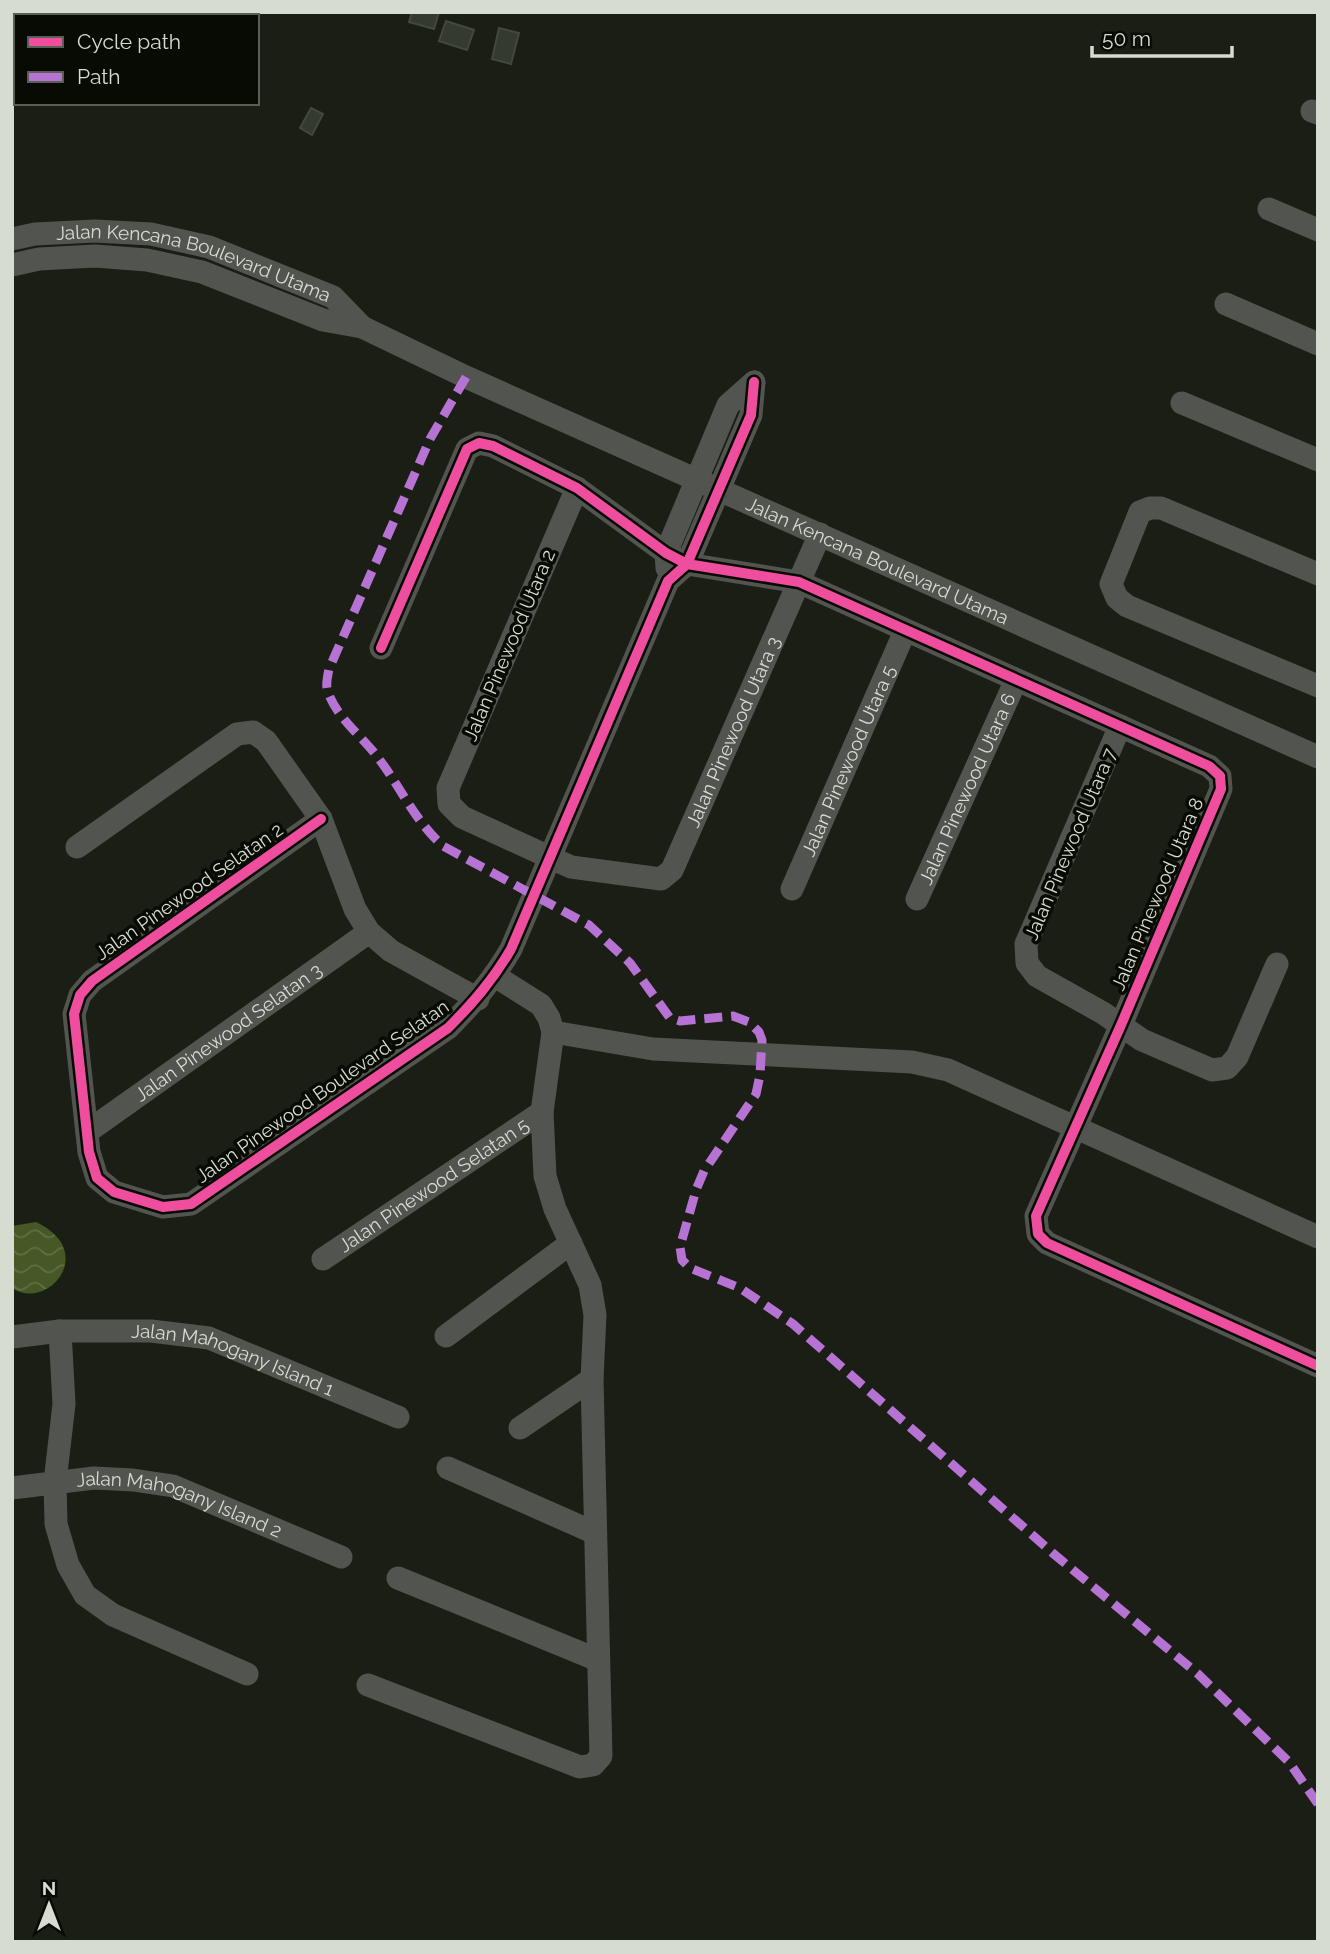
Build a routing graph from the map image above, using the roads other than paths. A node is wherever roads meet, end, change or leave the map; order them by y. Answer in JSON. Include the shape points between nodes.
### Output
{"nodes":[{"id":1,"x":1269,"y":209,"type":"dead end"},
{"id":2,"x":1318,"y":230,"type":"edge"},
{"id":3,"x":12,"y":239,"type":"edge"},
{"id":4,"x":12,"y":265,"type":"edge"},
{"id":5,"x":1226,"y":304,"type":"dead end"},
{"id":6,"x":362,"y":327,"type":"junction"},
{"id":7,"x":1318,"y":344,"type":"edge"},
{"id":8,"x":1182,"y":403,"type":"dead end"},
{"id":9,"x":1318,"y":460,"type":"edge"},
{"id":10,"x":696,"y":480,"type":"junction"},
{"id":11,"x":577,"y":488,"type":"junction"},
{"id":12,"x":718,"y":490,"type":"junction"},
{"id":13,"x":820,"y":534,"type":"junction"},
{"id":14,"x":666,"y":553,"type":"junction"},
{"id":15,"x":687,"y":564,"type":"junction"},
{"id":16,"x":1318,"y":574,"type":"edge"},
{"id":17,"x":668,"y":581,"type":"junction"},
{"id":18,"x":799,"y":582,"type":"junction"},
{"id":19,"x":905,"y":631,"type":"junction"},
{"id":20,"x":381,"y":648,"type":"dead end"},
{"id":21,"x":1016,"y":680,"type":"junction"},
{"id":22,"x":1318,"y":686,"type":"edge"},
{"id":23,"x":1120,"y":726,"type":"junction"},
{"id":24,"x":1318,"y":757,"type":"edge"},
{"id":25,"x":321,"y":818,"type":"junction"},
{"id":26,"x":77,"y":847,"type":"dead end"},
{"id":27,"x":550,"y":857,"type":"junction"},
{"id":28,"x":792,"y":889,"type":"dead end"},
{"id":29,"x":917,"y":899,"type":"dead end"},
{"id":30,"x":369,"y":932,"type":"junction"},
{"id":31,"x":1277,"y":964,"type":"dead end"},
{"id":32,"x":495,"y":976,"type":"junction"},
{"id":33,"x":478,"y":999,"type":"junction"},
{"id":34,"x":1121,"y":1025,"type":"junction"},
{"id":35,"x":553,"y":1032,"type":"junction"},
{"id":36,"x":542,"y":1111,"type":"junction"},
{"id":37,"x":1075,"y":1128,"type":"junction"},
{"id":38,"x":87,"y":1132,"type":"junction"},
{"id":39,"x":1318,"y":1237,"type":"edge"},
{"id":40,"x":571,"y":1243,"type":"junction"},
{"id":41,"x":323,"y":1259,"type":"dead end"},
{"id":42,"x":60,"y":1331,"type":"junction"},
{"id":43,"x":446,"y":1336,"type":"dead end"},
{"id":44,"x":12,"y":1337,"type":"edge"},
{"id":45,"x":1318,"y":1366,"type":"edge"},
{"id":46,"x":592,"y":1379,"type":"junction"},
{"id":47,"x":398,"y":1417,"type":"dead end"},
{"id":48,"x":520,"y":1428,"type":"dead end"},
{"id":49,"x":449,"y":1468,"type":"dead end"},
{"id":50,"x":55,"y":1482,"type":"junction"},
{"id":51,"x":12,"y":1488,"type":"edge"},
{"id":52,"x":595,"y":1533,"type":"junction"},
{"id":53,"x":341,"y":1557,"type":"dead end"},
{"id":54,"x":398,"y":1578,"type":"dead end"},
{"id":55,"x":598,"y":1660,"type":"junction"},
{"id":56,"x":247,"y":1674,"type":"dead end"},
{"id":57,"x":368,"y":1685,"type":"dead end"}],
"edges":[{"from":1,"to":2,"type":"street"},
{"from":3,"to":6,"type":"street","name":"Jalan Kencana Boulevard Utama","via":[[95,231],[151,234],[209,247],[333,297]]},
{"from":4,"to":6,"type":"street","name":"Jalan Kencana Boulevard Utama","via":[[95,256],[147,260],[202,272],[323,320]]},
{"from":5,"to":7,"type":"street"},
{"from":6,"to":10,"type":"street","name":"Jalan Kencana Boulevard Utama"},
{"from":8,"to":9,"type":"street"},
{"from":10,"to":12,"type":"street","name":"Jalan Kencana Boulevard Utama"},
{"from":10,"to":12,"type":"street","via":[[728,405],[754,382],[751,415]]},
{"from":10,"to":14,"type":"street"},
{"from":11,"to":14,"type":"street"},
{"from":11,"to":20,"type":"street","via":[[493,446],[479,443],[467,449]]},
{"from":11,"to":27,"type":"street","name":"Jalan Pinewood Utara 2","via":[[447,788],[449,804],[461,817]]},
{"from":12,"to":13,"type":"street","name":"Jalan Kencana Boulevard Utama"},
{"from":12,"to":15,"type":"street"},
{"from":13,"to":18,"type":"street","name":"Jalan Pinewood Utara 3"},
{"from":13,"to":24,"type":"street","name":"Jalan Kencana Boulevard Utama"},
{"from":14,"to":15,"type":"street"},
{"from":14,"to":17,"type":"street"},
{"from":15,"to":17,"type":"street"},
{"from":15,"to":18,"type":"street"},
{"from":16,"to":22,"type":"street","via":[[1161,508],[1150,508],[1140,512],[1111,584],[1127,606]]},
{"from":17,"to":27,"type":"street","name":"Jalan Pinewood Boulevard Selatan"},
{"from":18,"to":19,"type":"street"},
{"from":18,"to":27,"type":"street","name":"Jalan Pinewood Utara 3","via":[[672,870],[661,879],[571,867]]},
{"from":19,"to":21,"type":"street"},
{"from":19,"to":28,"type":"street","name":"Jalan Pinewood Utara 5"},
{"from":21,"to":23,"type":"street"},
{"from":21,"to":29,"type":"street","name":"Jalan Pinewood Utara 6"},
{"from":23,"to":34,"type":"street","name":"Jalan Pinewood Utara 7","via":[[1026,944],[1027,963],[1037,976]]},
{"from":23,"to":34,"type":"street","name":"Jalan Pinewood Utara 8","via":[[1209,766],[1220,776],[1221,789]]},
{"from":25,"to":26,"type":"street","via":[[266,741],[253,732],[237,734]]},
{"from":25,"to":30,"type":"street","via":[[355,909]]},
{"from":25,"to":38,"type":"street","name":"Jalan Pinewood Selatan 2","via":[[92,982],[80,996],[74,1014]]},
{"from":27,"to":32,"type":"street","name":"Jalan Pinewood Boulevard Selatan"},
{"from":30,"to":33,"type":"street","via":[[391,951]]},
{"from":30,"to":38,"type":"street","name":"Jalan Pinewood Selatan 3"},
{"from":31,"to":34,"type":"street","via":[[1237,1057],[1227,1068],[1212,1070],[1142,1040]]},
{"from":32,"to":33,"type":"street","name":"Jalan Pinewood Boulevard Selatan"},
{"from":32,"to":35,"type":"street","via":[[541,1005]]},
{"from":33,"to":38,"type":"street","name":"Jalan Pinewood Boulevard Selatan","via":[[448,1028],[191,1205],[163,1207],[114,1192],[97,1178]]},
{"from":34,"to":37,"type":"street","name":"Jalan Pinewood Utara 8"},
{"from":35,"to":36,"type":"street"},
{"from":35,"to":37,"type":"street","via":[[653,1049],[912,1062],[948,1070]]},
{"from":36,"to":40,"type":"street","via":[[545,1176]]},
{"from":36,"to":41,"type":"street","name":"Jalan Pinewood Selatan 5"},
{"from":37,"to":39,"type":"street"},
{"from":37,"to":45,"type":"street","name":"Jalan Pinewood Utara 8","via":[[1036,1216],[1038,1234],[1047,1243]]},
{"from":40,"to":43,"type":"street"},
{"from":40,"to":46,"type":"street","via":[[590,1285],[595,1315]]},
{"from":42,"to":44,"type":"street","name":"Jalan Mahogany Island 1"},
{"from":42,"to":47,"type":"street","name":"Jalan Mahogany Island 1","via":[[151,1331],[209,1338]]},
{"from":42,"to":50,"type":"street","via":[[64,1404]]},
{"from":46,"to":48,"type":"street"},
{"from":46,"to":52,"type":"street"},
{"from":49,"to":52,"type":"street"},
{"from":50,"to":51,"type":"street","name":"Jalan Mahogany Island 2"},
{"from":50,"to":53,"type":"street","name":"Jalan Mahogany Island 2","via":[[94,1478],[173,1486]]},
{"from":50,"to":56,"type":"street","via":[[56,1524],[68,1565],[85,1595],[113,1615]]},
{"from":52,"to":55,"type":"street"},
{"from":54,"to":55,"type":"street"},
{"from":55,"to":57,"type":"street","via":[[601,1756],[593,1765],[580,1767]]}]}
